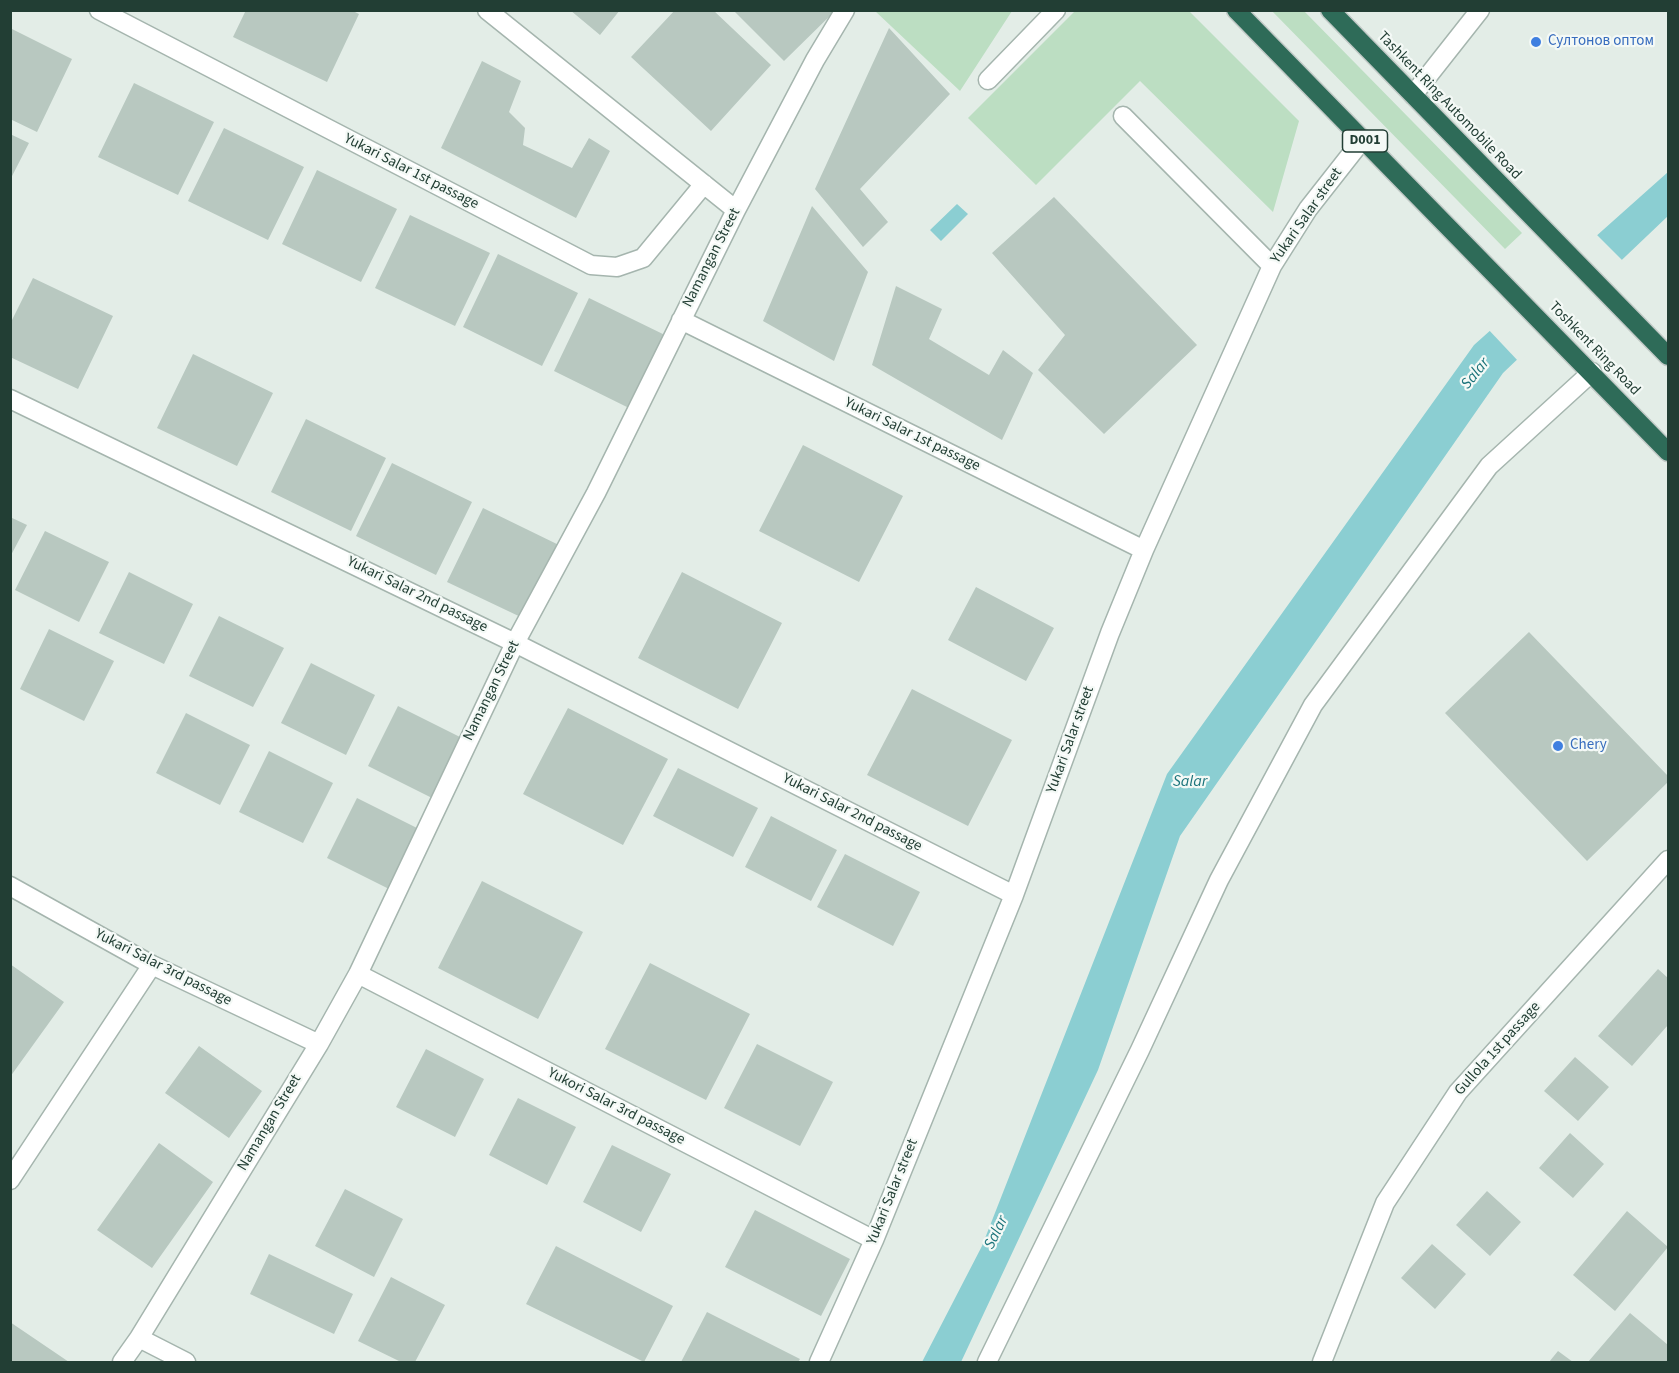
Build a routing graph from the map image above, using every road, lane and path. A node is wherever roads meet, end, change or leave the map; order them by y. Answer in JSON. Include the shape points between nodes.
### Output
{"nodes":[{"id":1,"x":99,"y":10,"type":"edge"},
{"id":2,"x":488,"y":10,"type":"edge"},
{"id":3,"x":845,"y":10,"type":"edge"},
{"id":4,"x":1056,"y":10,"type":"edge"},
{"id":5,"x":1236,"y":10,"type":"edge"},
{"id":6,"x":1330,"y":10,"type":"edge"},
{"id":7,"x":1480,"y":10,"type":"edge"},
{"id":8,"x":988,"y":80,"type":"dead end"},
{"id":9,"x":1413,"y":95,"type":"junction"},
{"id":10,"x":1123,"y":116,"type":"dead end"},
{"id":11,"x":1363,"y":139,"type":"junction"},
{"id":12,"x":704,"y":184,"type":"junction"},
{"id":13,"x":735,"y":210,"type":"junction"},
{"id":14,"x":1272,"y":266,"type":"junction"},
{"id":15,"x":681,"y":320,"type":"junction"},
{"id":16,"x":1668,"y":356,"type":"edge"},
{"id":17,"x":1592,"y":372,"type":"junction"},
{"id":18,"x":10,"y":399,"type":"edge"},
{"id":19,"x":1668,"y":452,"type":"edge"},
{"id":20,"x":1144,"y":550,"type":"junction"},
{"id":21,"x":515,"y":643,"type":"junction"},
{"id":22,"x":1668,"y":860,"type":"edge"},
{"id":23,"x":10,"y":886,"type":"edge"},
{"id":24,"x":1014,"y":895,"type":"junction"},
{"id":25,"x":152,"y":965,"type":"junction"},
{"id":26,"x":358,"y":974,"type":"junction"},
{"id":27,"x":319,"y":1044,"type":"junction"},
{"id":28,"x":10,"y":1180,"type":"edge"},
{"id":29,"x":874,"y":1240,"type":"junction"},
{"id":30,"x":139,"y":1338,"type":"junction"},
{"id":31,"x":122,"y":1362,"type":"edge"},
{"id":32,"x":186,"y":1362,"type":"edge"},
{"id":33,"x":819,"y":1362,"type":"edge"},
{"id":34,"x":987,"y":1362,"type":"edge"},
{"id":35,"x":1322,"y":1362,"type":"edge"}],
"edges":[{"from":1,"to":12,"type":"street","name":"Yukari Salar 1st passage","via":[[591,265],[617,267],[643,258]]},
{"from":2,"to":12,"type":"street"},
{"from":3,"to":13,"type":"street","name":"Namangan Street"},
{"from":4,"to":8,"type":"street"},
{"from":5,"to":11,"type":"highway","number":"D001"},
{"from":6,"to":9,"type":"highway","name":"Tashkent Ring Automobile Road"},
{"from":7,"to":9,"type":"street"},
{"from":9,"to":16,"type":"highway","name":"Tashkent Ring Automobile Road"},
{"from":10,"to":14,"type":"street"},
{"from":11,"to":14,"type":"street","name":"Yukari Salar street","via":[[1308,209]]},
{"from":11,"to":17,"type":"highway","name":"Toshkent Ring Road","number":"D001"},
{"from":12,"to":13,"type":"street"},
{"from":13,"to":15,"type":"street","name":"Namangan Street"},
{"from":14,"to":20,"type":"street","name":"Yukari Salar street"},
{"from":15,"to":20,"type":"street","name":"Yukari Salar 1st passage"},
{"from":15,"to":21,"type":"street","name":"Namangan Street","via":[[596,493]]},
{"from":17,"to":19,"type":"highway","name":"Toshkent Ring Road","number":"D001"},
{"from":17,"to":34,"type":"street","via":[[1489,466],[1313,705],[1219,880]]},
{"from":18,"to":21,"type":"street","name":"Yukari Salar 2nd passage"},
{"from":20,"to":24,"type":"street","name":"Yukari Salar street"},
{"from":21,"to":24,"type":"street","name":"Yukari Salar 2nd passage"},
{"from":21,"to":26,"type":"street","name":"Namangan Street"},
{"from":22,"to":35,"type":"street","name":"Gullola 1st passage","via":[[1458,1092],[1385,1203]]},
{"from":23,"to":25,"type":"street","name":"Yukari Salar 3rd passage"},
{"from":24,"to":29,"type":"street","name":"Yukari Salar street"},
{"from":25,"to":27,"type":"street","name":"Yukari Salar 3rd passage"},
{"from":25,"to":28,"type":"street"},
{"from":26,"to":27,"type":"street","name":"Namangan Street"},
{"from":26,"to":29,"type":"street","name":"Yukori Salar 3rd passage"},
{"from":27,"to":30,"type":"street","name":"Namangan Street"},
{"from":29,"to":33,"type":"street","name":"Yukari Salar street"},
{"from":30,"to":31,"type":"street","name":"Namangan Street"},
{"from":30,"to":32,"type":"street"}]}
